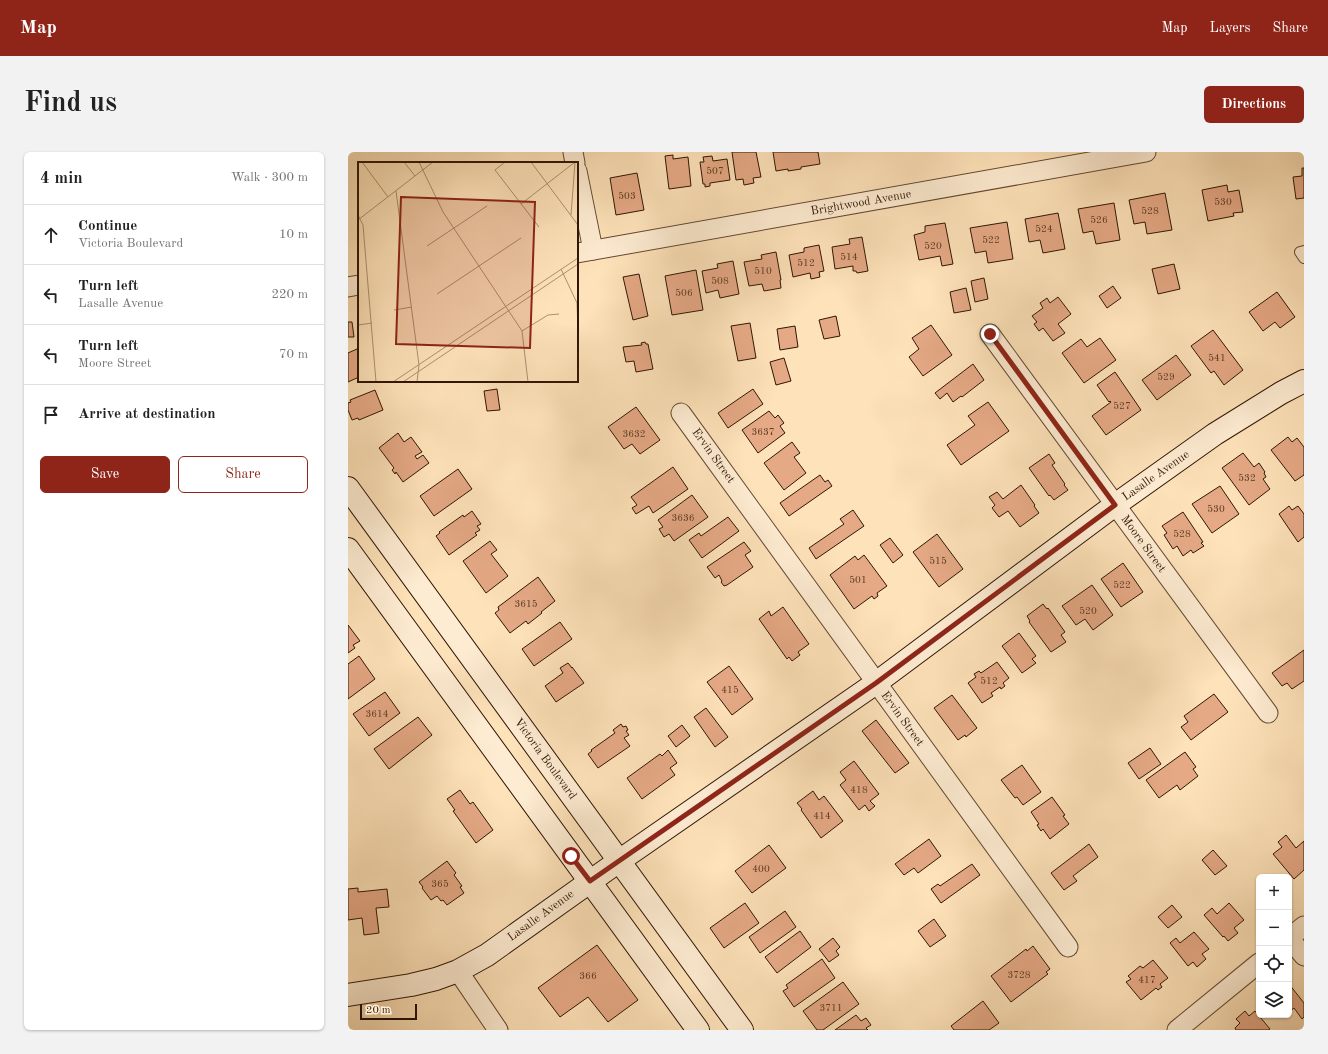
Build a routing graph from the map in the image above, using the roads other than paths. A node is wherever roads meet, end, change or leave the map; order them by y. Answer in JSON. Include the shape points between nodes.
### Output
{"nodes":[{"id":1,"x":573,"y":152,"type":"edge"},
{"id":2,"x":1146,"y":152,"type":"edge"},
{"id":3,"x":575,"y":162,"type":"edge"},
{"id":4,"x":578,"y":181,"type":"edge"},
{"id":5,"x":1304,"y":251,"type":"edge"},
{"id":6,"x":585,"y":252,"type":"edge"},
{"id":7,"x":1304,"y":258,"type":"edge"},
{"id":8,"x":358,"y":285,"type":"edge"},
{"id":9,"x":348,"y":287,"type":"edge"},
{"id":10,"x":990,"y":334,"type":"dead end"},
{"id":11,"x":1304,"y":381,"type":"edge"},
{"id":12,"x":681,"y":413,"type":"dead end"},
{"id":13,"x":348,"y":488,"type":"edge"},
{"id":14,"x":1115,"y":505,"type":"junction"},
{"id":15,"x":348,"y":549,"type":"edge"},
{"id":16,"x":876,"y":683,"type":"junction"},
{"id":17,"x":1268,"y":713,"type":"dead end"},
{"id":18,"x":619,"y":861,"type":"junction"},
{"id":19,"x":590,"y":881,"type":"junction"},
{"id":20,"x":1304,"y":926,"type":"edge"},
{"id":21,"x":1292,"y":936,"type":"edge"},
{"id":22,"x":1292,"y":942,"type":"edge"},
{"id":23,"x":1068,"y":946,"type":"dead end"},
{"id":24,"x":1304,"y":956,"type":"edge"},
{"id":25,"x":1256,"y":965,"type":"edge"},
{"id":26,"x":458,"y":971,"type":"junction"},
{"id":27,"x":348,"y":995,"type":"edge"},
{"id":28,"x":498,"y":1030,"type":"edge"},
{"id":29,"x":698,"y":1030,"type":"edge"},
{"id":30,"x":742,"y":1030,"type":"edge"},
{"id":31,"x":1177,"y":1030,"type":"edge"}],
"edges":[{"from":1,"to":3,"type":"street"},
{"from":2,"to":6,"type":"street","name":"Brightwood Avenue"},
{"from":4,"to":6,"type":"street"},
{"from":5,"to":7,"type":"lane","via":[[1300,252]]},
{"from":8,"to":9,"type":"street"},
{"from":10,"to":14,"type":"street","name":"Moore Street"},
{"from":11,"to":14,"type":"main road","name":"Lasalle Avenue","via":[[1215,434]]},
{"from":12,"to":16,"type":"street","name":"Ervin Street"},
{"from":13,"to":18,"type":"main road","name":"Victoria Boulevard"},
{"from":14,"to":16,"type":"main road","name":"Lasalle Avenue"},
{"from":14,"to":17,"type":"street","name":"Moore Street"},
{"from":15,"to":19,"type":"main road"},
{"from":16,"to":18,"type":"main road","name":"Lasalle Avenue"},
{"from":16,"to":23,"type":"street","name":"Ervin Street"},
{"from":18,"to":19,"type":"main road","name":"Lasalle Avenue"},
{"from":18,"to":30,"type":"main road","name":"Victoria Boulevard"},
{"from":19,"to":26,"type":"main road","name":"Lasalle Avenue","via":[[487,955]]},
{"from":19,"to":29,"type":"main road"},
{"from":20,"to":21,"type":"street"},
{"from":22,"to":24,"type":"street"},
{"from":25,"to":31,"type":"street"},
{"from":26,"to":27,"type":"main road","name":"Lasalle Avenue","via":[[410,985]]},
{"from":26,"to":28,"type":"street"}]}
